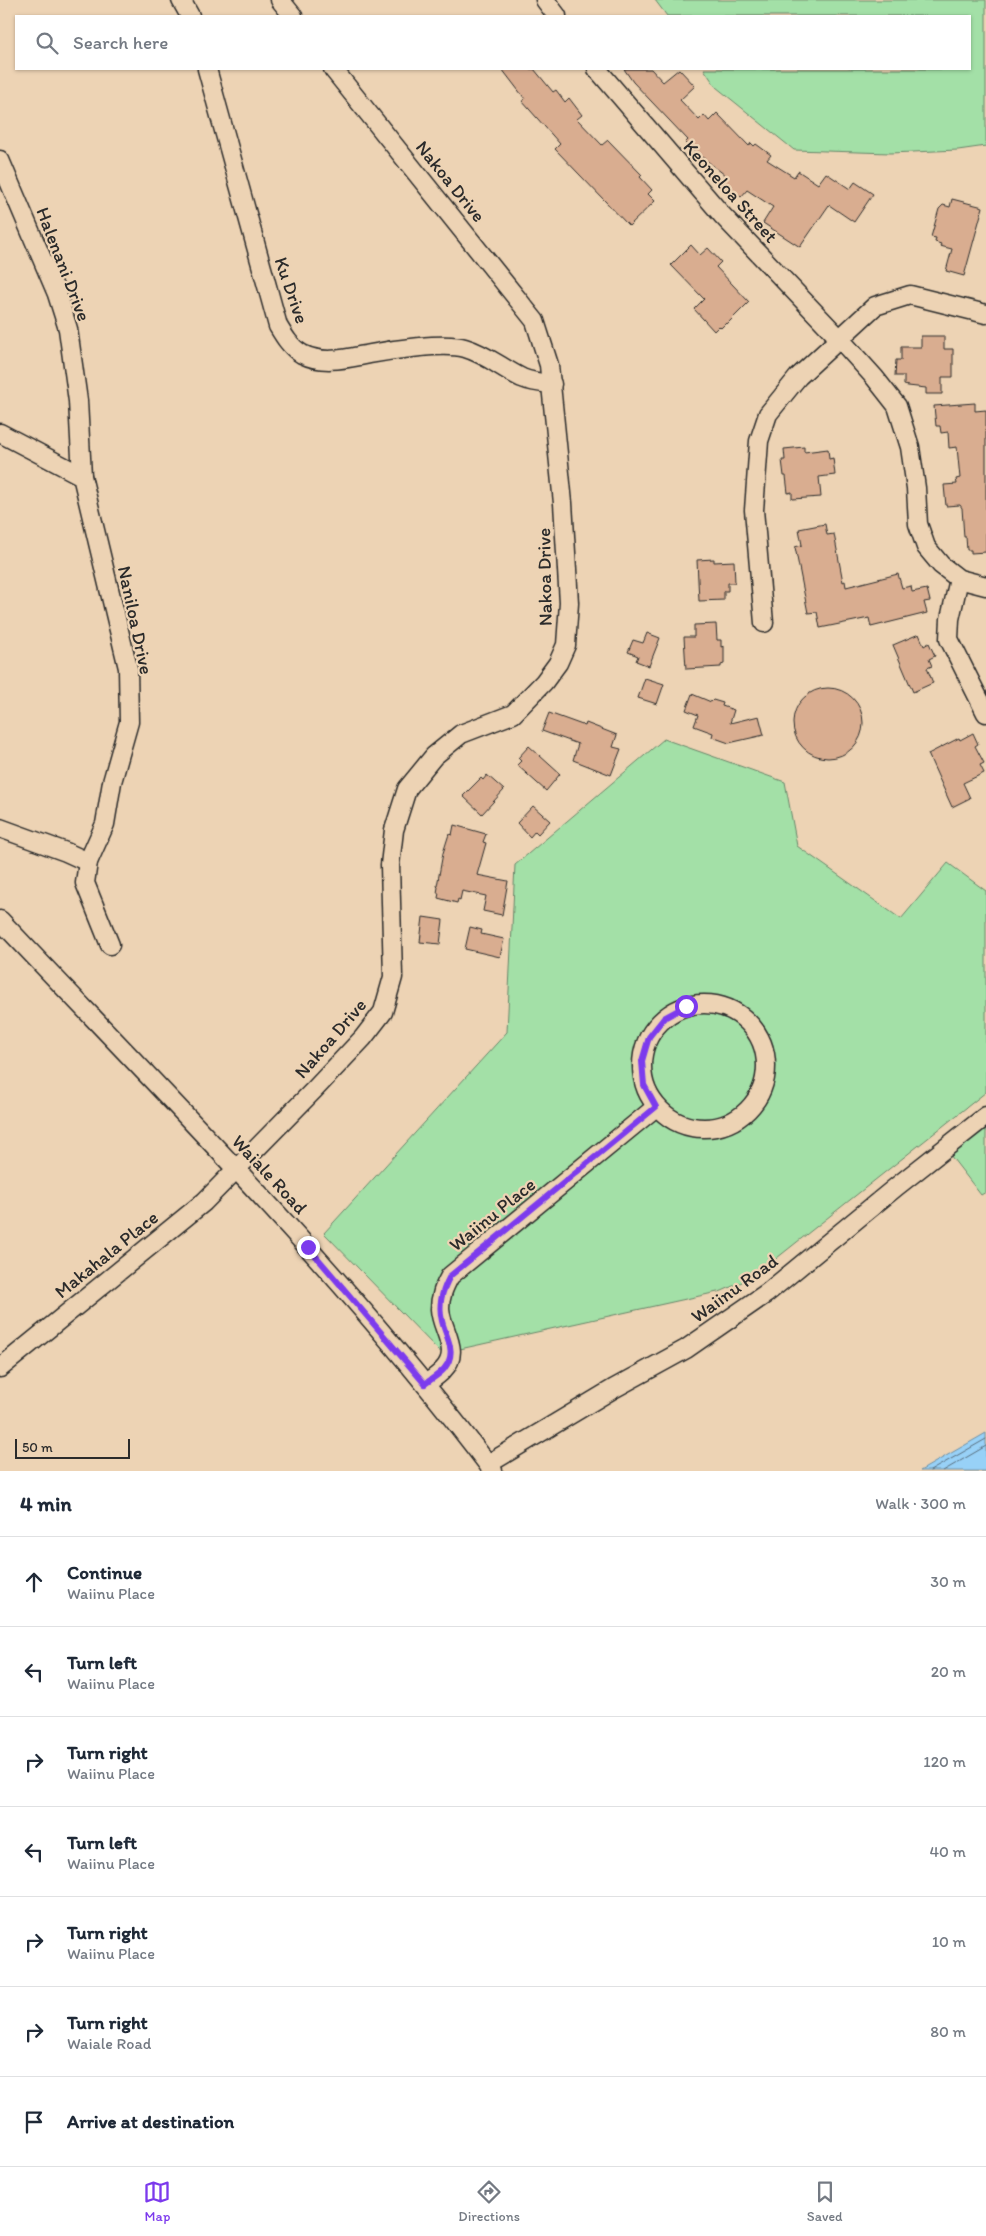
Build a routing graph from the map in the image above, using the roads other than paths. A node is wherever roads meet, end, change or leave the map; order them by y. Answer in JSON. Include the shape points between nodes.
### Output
{"nodes":[{"id":1,"x":181,"y":0,"type":"edge"},
{"id":2,"x":280,"y":0,"type":"edge"},
{"id":3,"x":545,"y":0,"type":"edge"},
{"id":4,"x":189,"y":15,"type":"edge"},
{"id":5,"x":292,"y":15,"type":"edge"},
{"id":6,"x":556,"y":15,"type":"edge"},
{"id":7,"x":207,"y":70,"type":"edge"},
{"id":8,"x":334,"y":70,"type":"edge"},
{"id":9,"x":598,"y":70,"type":"edge"},
{"id":10,"x":0,"y":160,"type":"edge"},
{"id":11,"x":986,"y":314,"type":"edge"},
{"id":12,"x":839,"y":338,"type":"junction"},
{"id":13,"x":552,"y":384,"type":"junction"},
{"id":14,"x":0,"y":433,"type":"edge"},
{"id":15,"x":82,"y":476,"type":"junction"},
{"id":16,"x":959,"y":579,"type":"junction"},
{"id":17,"x":986,"y":586,"type":"edge"},
{"id":18,"x":764,"y":623,"type":"dead end"},
{"id":19,"x":986,"y":713,"type":"edge"},
{"id":20,"x":0,"y":828,"type":"edge"},
{"id":21,"x":88,"y":862,"type":"junction"},
{"id":22,"x":0,"y":920,"type":"edge"},
{"id":23,"x":110,"y":946,"type":"dead end"},
{"id":24,"x":656,"y":1107,"type":"junction"},
{"id":25,"x":986,"y":1116,"type":"edge"},
{"id":26,"x":237,"y":1170,"type":"junction"},
{"id":27,"x":0,"y":1368,"type":"edge"},
{"id":28,"x":424,"y":1384,"type":"junction"},
{"id":29,"x":490,"y":1467,"type":"edge"}],
"edges":[{"from":1,"to":4,"type":"street"},
{"from":2,"to":5,"type":"street"},
{"from":3,"to":6,"type":"street"},
{"from":7,"to":13,"type":"street","name":"Ku Drive","via":[[278,326],[290,344],[301,354],[338,361],[431,347],[464,348],[522,378]]},
{"from":8,"to":13,"type":"street","name":"Nakoa Drive","via":[[535,321]]},
{"from":9,"to":12,"type":"street","name":"Keoneloa Street","via":[[722,216]]},
{"from":10,"to":15,"type":"street","name":"Halenani Drive","via":[[57,294],[68,329],[78,400]]},
{"from":11,"to":12,"type":"street","via":[[910,295],[875,306]]},
{"from":12,"to":16,"type":"street","name":"Keoneloa Street","via":[[897,406],[910,447],[918,524],[926,547]]},
{"from":12,"to":18,"type":"street","via":[[798,377],[768,414],[759,441],[754,510]]},
{"from":13,"to":26,"type":"street","name":"Nakoa Drive","via":[[569,603],[566,644],[558,663],[544,682],[513,714],[461,734],[434,756],[407,789],[394,830],[390,865],[393,978],[383,1012]]},
{"from":14,"to":15,"type":"street"},
{"from":15,"to":21,"type":"street","name":"Naniloa Drive","via":[[128,668],[130,699],[129,722],[112,782],[106,824]]},
{"from":16,"to":17,"type":"street"},
{"from":16,"to":19,"type":"street","via":[[949,639]]},
{"from":20,"to":21,"type":"street"},
{"from":21,"to":23,"type":"street","name":"Naniloa Drive","via":[[85,883]]},
{"from":22,"to":26,"type":"street","name":"Waiale Road"},
{"from":24,"to":24,"type":"street","via":[[675,1122],[698,1129],[723,1126],[744,1115],[760,1095],[767,1072],[764,1047],[753,1026],[734,1010],[710,1004],[686,1006],[664,1018],[649,1037],[642,1061],[644,1085]]},
{"from":24,"to":28,"type":"street","name":"Waiinu Place","via":[[450,1276],[442,1291],[440,1308],[451,1345],[449,1361],[444,1370]]},
{"from":25,"to":29,"type":"street","name":"Waiinu Road","via":[[767,1293],[686,1349],[613,1389]]},
{"from":26,"to":27,"type":"street","name":"Makahala Place","via":[[204,1202]]},
{"from":26,"to":28,"type":"street","name":"Waiale Road","via":[[308,1247]]},
{"from":28,"to":29,"type":"street","name":"Waiale Road"}]}
